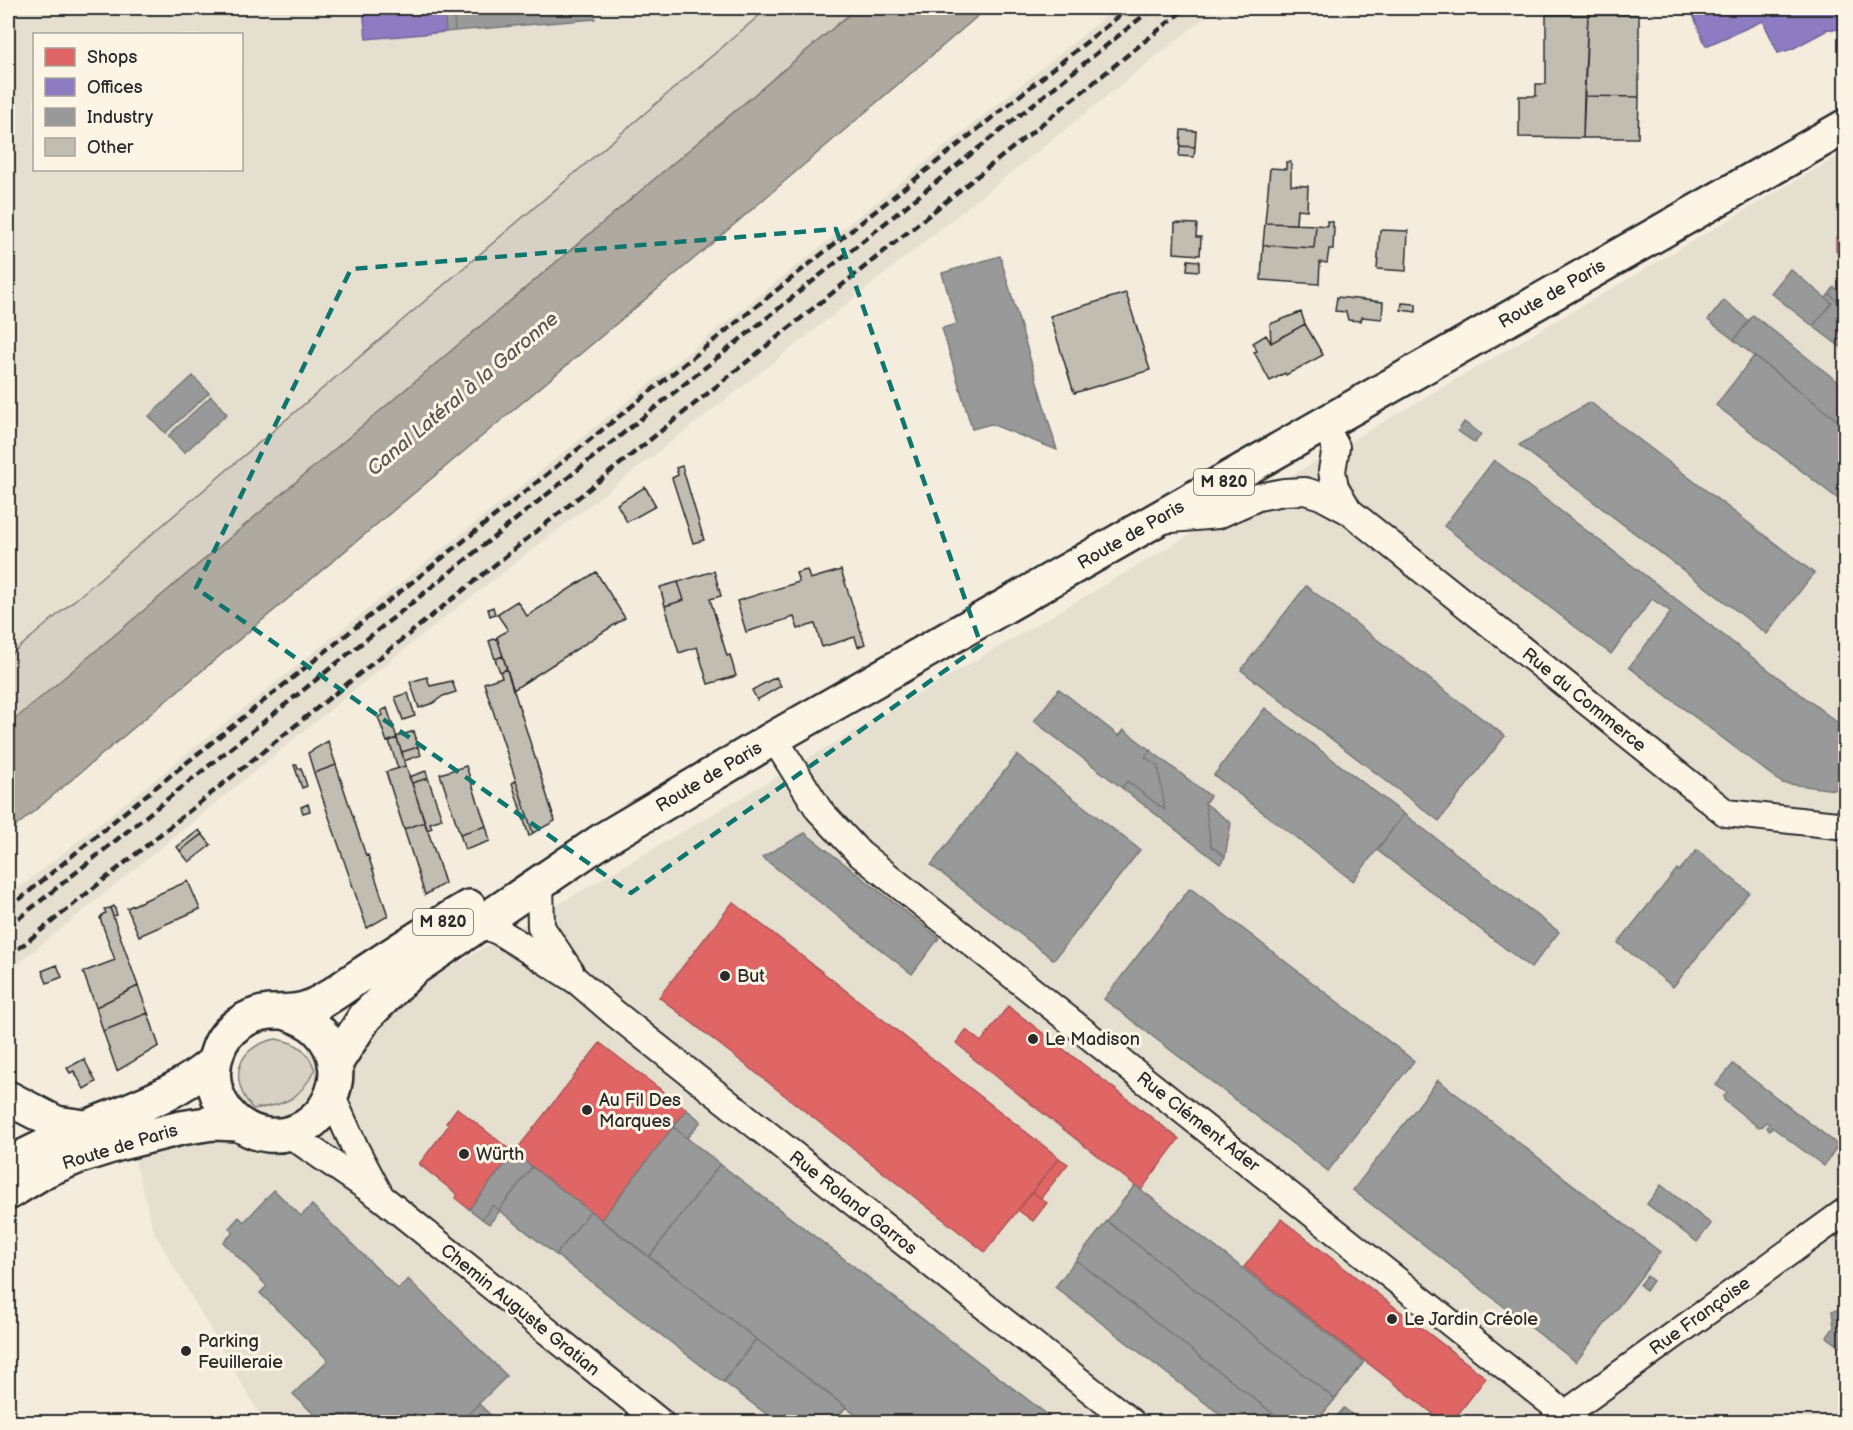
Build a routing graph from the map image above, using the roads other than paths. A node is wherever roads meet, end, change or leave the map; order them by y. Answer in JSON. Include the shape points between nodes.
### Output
{"nodes":[{"id":1,"x":1845,"y":126,"type":"edge"},
{"id":2,"x":1324,"y":425,"type":"junction"},
{"id":3,"x":1349,"y":511,"type":"junction"},
{"id":4,"x":1157,"y":520,"type":"junction"},
{"id":5,"x":774,"y":738,"type":"junction"},
{"id":6,"x":1845,"y":826,"type":"edge"},
{"id":7,"x":604,"y":839,"type":"junction"},
{"id":8,"x":540,"y":883,"type":"junction"},
{"id":9,"x":479,"y":923,"type":"junction"},
{"id":10,"x":577,"y":981,"type":"junction"},
{"id":11,"x":287,"y":1013,"type":"junction"},
{"id":12,"x":214,"y":1062,"type":"junction"},
{"id":13,"x":335,"y":1064,"type":"junction"},
{"id":14,"x":332,"y":1097,"type":"junction"},
{"id":15,"x":8,"y":1098,"type":"edge"},
{"id":16,"x":239,"y":1124,"type":"junction"},
{"id":17,"x":85,"y":1127,"type":"junction"},
{"id":18,"x":289,"y":1134,"type":"junction"},
{"id":19,"x":8,"y":1164,"type":"edge"},
{"id":20,"x":8,"y":1192,"type":"edge"},
{"id":21,"x":381,"y":1197,"type":"junction"},
{"id":22,"x":1845,"y":1211,"type":"edge"},
{"id":23,"x":1560,"y":1418,"type":"edge"},
{"id":24,"x":660,"y":1422,"type":"edge"},
{"id":25,"x":1131,"y":1422,"type":"edge"}],
"edges":[{"from":1,"to":2,"type":"main road","name":"Route de Paris","number":"M 820"},
{"from":2,"to":3,"type":"street","name":"Rue du Commerce","via":[[1336,447],[1332,471],[1335,487]]},
{"from":2,"to":4,"type":"main road","name":"Route de Paris","number":"M 820"},
{"from":3,"to":4,"type":"street","name":"Rue du Commerce","via":[[1305,491],[1258,497],[1218,515]]},
{"from":3,"to":6,"type":"street","name":"Rue du Commerce","via":[[1725,813]]},
{"from":4,"to":5,"type":"main road","name":"Route de Paris","number":"M 820"},
{"from":5,"to":7,"type":"main road","name":"Route de Paris","number":"M 820"},
{"from":5,"to":23,"type":"street","name":"Rue Clément Ader","via":[[819,810],[861,854]]},
{"from":7,"to":8,"type":"main road","name":"Route de Paris","number":"M 820"},
{"from":7,"to":11,"type":"main road","name":"Route de Paris","number":"M 820","via":[[526,875],[427,931],[310,1007]]},
{"from":8,"to":9,"type":"main road","name":"Route de Paris","number":"M 820"},
{"from":8,"to":10,"type":"street","name":"Rue Roland Garros","via":[[541,927]]},
{"from":9,"to":10,"type":"street","name":"Rue Roland Garros"},
{"from":9,"to":13,"type":"main road","name":"Route de Paris","number":"M 820","via":[[413,969],[365,1017]]},
{"from":10,"to":25,"type":"street","name":"Rue Roland Garros"},
{"from":11,"to":12,"type":"main road","name":"Route de Paris","number":"M 820","via":[[270,1012],[240,1022],[219,1046]]},
{"from":11,"to":13,"type":"main road","name":"Route de Paris","number":"M 820","via":[[304,1019],[319,1031],[330,1046]]},
{"from":12,"to":16,"type":"main road","name":"Route de Paris","number":"M 820","via":[[213,1080],[218,1097]]},
{"from":12,"to":17,"type":"main road","name":"Route de Paris","number":"M 820","via":[[171,1092]]},
{"from":13,"to":14,"type":"main road","name":"Route de Paris","number":"M 820"},
{"from":14,"to":18,"type":"main road","via":[[307,1126]]},
{"from":14,"to":21,"type":"street","name":"Chemin Auguste Gratian"},
{"from":15,"to":17,"type":"main road","via":[[56,1123]]},
{"from":16,"to":18,"type":"main road","name":"Route de Paris","via":[[260,1134]]},
{"from":16,"to":20,"type":"main road","name":"Route de Paris","via":[[181,1128],[121,1143],[46,1170]]},
{"from":17,"to":19,"type":"main road","name":"Route de Paris","number":"M 820"},
{"from":18,"to":21,"type":"street","name":"Chemin Auguste Gratian"},
{"from":21,"to":24,"type":"street","name":"Chemin Auguste Gratian"},
{"from":22,"to":23,"type":"street","name":"Rue Françoise"}]}
